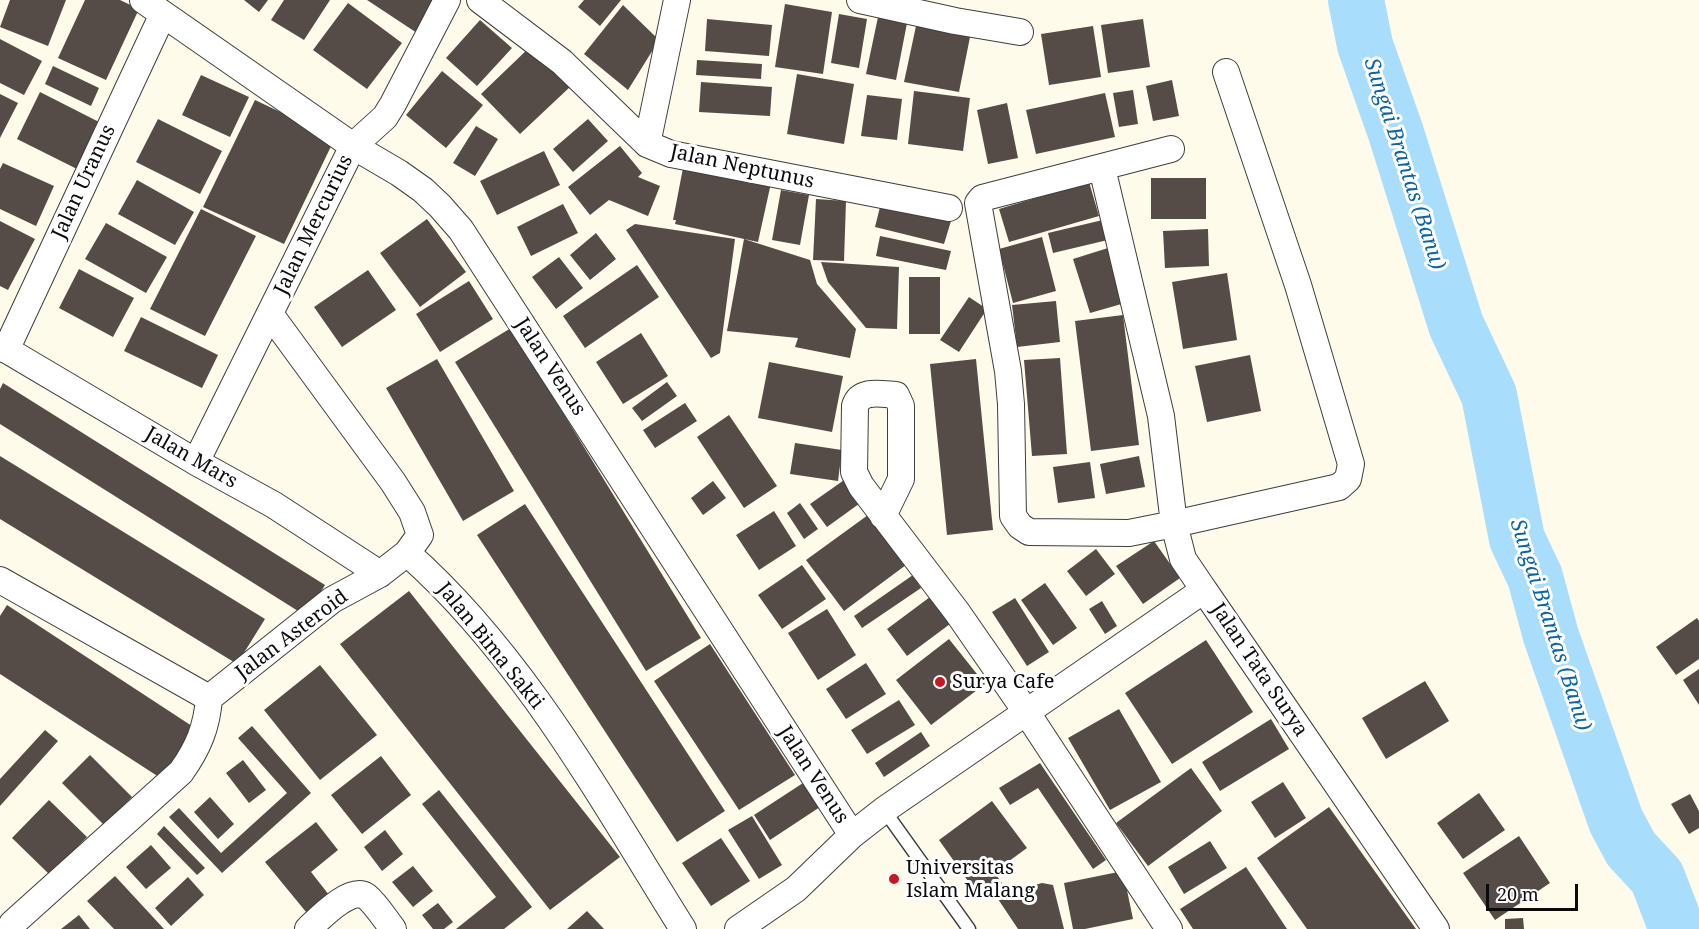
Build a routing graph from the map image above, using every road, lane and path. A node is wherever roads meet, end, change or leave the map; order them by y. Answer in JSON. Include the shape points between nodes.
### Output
{"nodes":[{"id":1,"x":447,"y":0,"type":"edge"},
{"id":2,"x":480,"y":0,"type":"edge"},
{"id":3,"x":677,"y":0,"type":"edge"},
{"id":4,"x":860,"y":0,"type":"edge"},
{"id":5,"x":153,"y":7,"type":"edge"},
{"id":6,"x":1020,"y":32,"type":"dead end"},
{"id":7,"x":1226,"y":72,"type":"dead end"},
{"id":8,"x":647,"y":144,"type":"junction"},
{"id":9,"x":353,"y":146,"type":"junction"},
{"id":10,"x":1171,"y":149,"type":"dead end"},
{"id":11,"x":1102,"y":168,"type":"junction"},
{"id":12,"x":948,"y":208,"type":"dead end"},
{"id":13,"x":270,"y":314,"type":"junction"},
{"id":14,"x":3,"y":348,"type":"edge"},
{"id":15,"x":196,"y":462,"type":"junction"},
{"id":16,"x":882,"y":516,"type":"dead end"},
{"id":17,"x":1174,"y":524,"type":"junction"},
{"id":18,"x":407,"y":553,"type":"junction"},
{"id":19,"x":380,"y":574,"type":"junction"},
{"id":20,"x":0,"y":580,"type":"edge"},
{"id":21,"x":1204,"y":590,"type":"junction"},
{"id":22,"x":209,"y":698,"type":"junction"},
{"id":23,"x":1027,"y":713,"type":"junction"},
{"id":24,"x":884,"y":810,"type":"junction"},
{"id":25,"x":852,"y":835,"type":"junction"},
{"id":26,"x":12,"y":924,"type":"dead end"},
{"id":27,"x":308,"y":929,"type":"edge"},
{"id":28,"x":393,"y":929,"type":"edge"},
{"id":29,"x":683,"y":929,"type":"edge"},
{"id":30,"x":738,"y":929,"type":"edge"},
{"id":31,"x":969,"y":929,"type":"edge"},
{"id":32,"x":1169,"y":929,"type":"edge"},
{"id":33,"x":1436,"y":929,"type":"edge"}],
"edges":[{"from":1,"to":9,"type":"street","name":"Jalan Mercurius","via":[[393,105]]},
{"from":2,"to":8,"type":"street","name":"Jalan Neptunus","via":[[562,62]]},
{"from":3,"to":8,"type":"street"},
{"from":4,"to":6,"type":"street"},
{"from":5,"to":9,"type":"street","name":"Jalan Venus"},
{"from":5,"to":14,"type":"street","name":"Jalan Uranus"},
{"from":7,"to":17,"type":"street","via":[[1298,285],[1351,464],[1348,479],[1339,486]]},
{"from":8,"to":12,"type":"street","name":"Jalan Neptunus","via":[[671,154]]},
{"from":9,"to":13,"type":"street","name":"Jalan Mercurius"},
{"from":9,"to":25,"type":"street","name":"Jalan Venus","via":[[423,190],[461,230]]},
{"from":10,"to":11,"type":"street"},
{"from":11,"to":17,"type":"street","via":[[1161,416]]},
{"from":11,"to":17,"type":"street","via":[[978,202],[1008,371],[1013,516],[1029,532],[1129,533]]},
{"from":13,"to":15,"type":"street","name":"Jalan Mercurius"},
{"from":13,"to":18,"type":"street","via":[[412,512],[420,535]]},
{"from":14,"to":15,"type":"street","name":"Jalan Mars"},
{"from":15,"to":19,"type":"street","name":"Jalan Mars","via":[[274,505]]},
{"from":16,"to":23,"type":"street","via":[[957,612]]},
{"from":17,"to":21,"type":"street","via":[[1183,559]]},
{"from":18,"to":19,"type":"street","name":"Jalan Asteroid"},
{"from":18,"to":29,"type":"street","name":"Jalan Bima Sakti","via":[[462,605],[511,665]]},
{"from":19,"to":22,"type":"street","name":"Jalan Asteroid","via":[[332,600]]},
{"from":20,"to":22,"type":"street"},
{"from":21,"to":23,"type":"street","name":"Jalan Tata Surya"},
{"from":21,"to":33,"type":"street","name":"Jalan Tata Surya"},
{"from":22,"to":26,"type":"street","via":[[207,721],[181,772]]},
{"from":23,"to":24,"type":"street","name":"Jalan Tata Surya"},
{"from":23,"to":32,"type":"street"},
{"from":24,"to":25,"type":"street","name":"Jalan Tata Surya"},
{"from":24,"to":31,"type":"lane"},
{"from":25,"to":30,"type":"street","name":"Jalan Tata Surya","via":[[796,889]]},
{"from":27,"to":28,"type":"street","via":[[354,894],[368,897]]}]}
